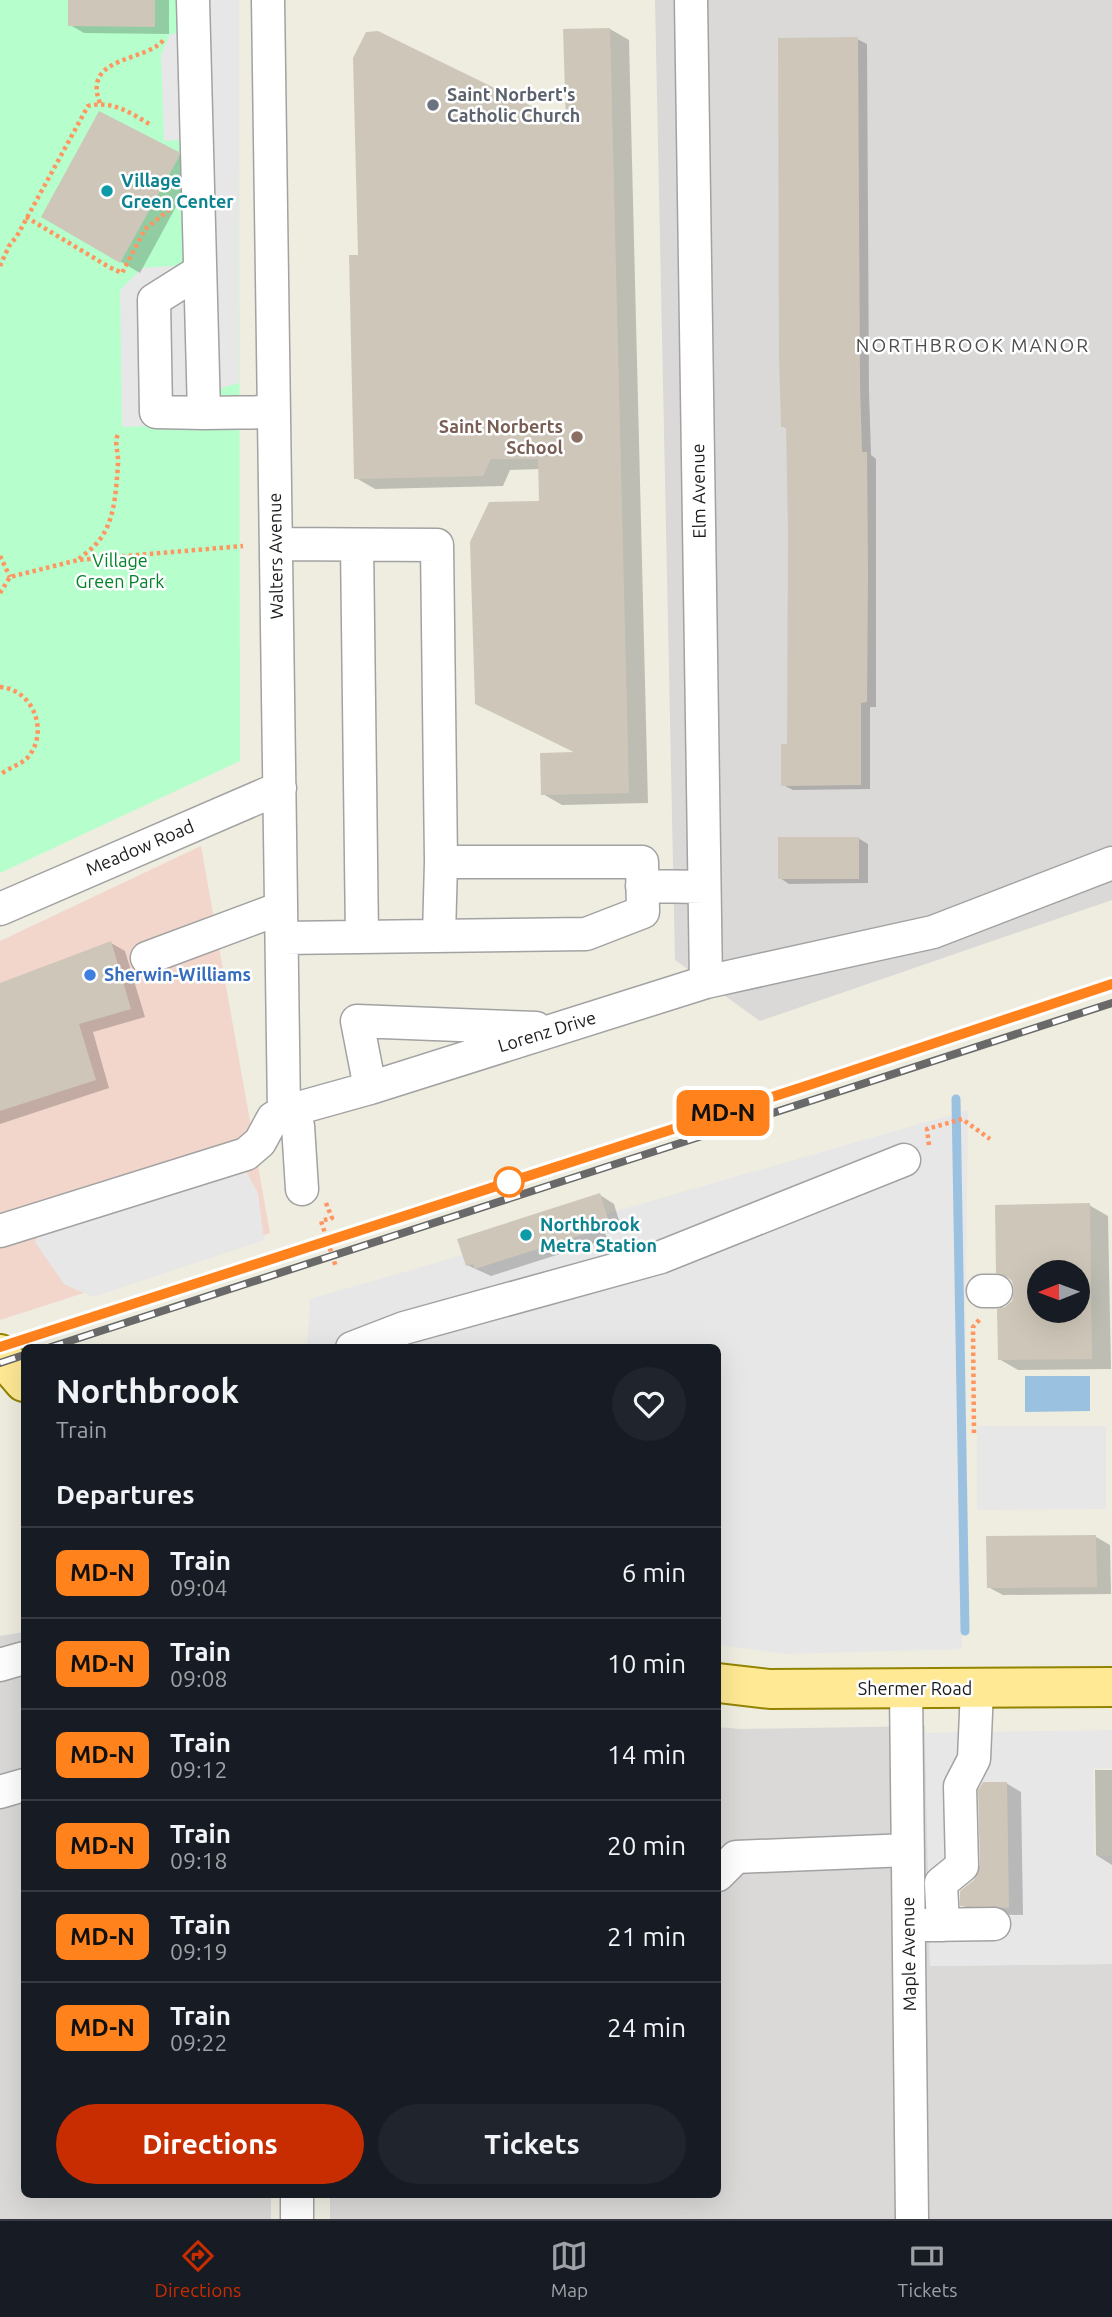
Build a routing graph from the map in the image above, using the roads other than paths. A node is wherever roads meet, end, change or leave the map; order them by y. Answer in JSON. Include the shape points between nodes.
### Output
{"nodes":[{"id":1,"x":193,"y":0,"type":"edge"},
{"id":2,"x":268,"y":0,"type":"edge"},
{"id":3,"x":691,"y":0,"type":"edge"},
{"id":4,"x":200,"y":271,"type":"junction"},
{"id":5,"x":274,"y":412,"type":"junction"},
{"id":6,"x":204,"y":413,"type":"junction"},
{"id":7,"x":276,"y":544,"type":"junction"},
{"id":8,"x":357,"y":545,"type":"junction"},
{"id":9,"x":279,"y":788,"type":"junction"},
{"id":10,"x":441,"y":862,"type":"junction"},
{"id":11,"x":1112,"y":863,"type":"edge"},
{"id":12,"x":642,"y":886,"type":"junction"},
{"id":13,"x":704,"y":887,"type":"junction"},
{"id":14,"x":0,"y":909,"type":"edge"},
{"id":15,"x":281,"y":923,"type":"junction"},
{"id":16,"x":439,"y":936,"type":"junction"},
{"id":17,"x":362,"y":937,"type":"junction"},
{"id":18,"x":146,"y":958,"type":"dead end"},
{"id":19,"x":706,"y":982,"type":"junction"},
{"id":20,"x":558,"y":1029,"type":"junction"},
{"id":21,"x":370,"y":1088,"type":"junction"},
{"id":22,"x":284,"y":1112,"type":"junction"},
{"id":23,"x":904,"y":1160,"type":"dead end"},
{"id":24,"x":313,"y":1193,"type":"road end"},
{"id":25,"x":0,"y":1231,"type":"edge"},
{"id":26,"x":362,"y":1344,"type":"edge"},
{"id":27,"x":0,"y":1354,"type":"edge"},
{"id":28,"x":21,"y":1378,"type":"edge"},
{"id":29,"x":21,"y":1659,"type":"edge"},
{"id":30,"x":0,"y":1665,"type":"edge"},
{"id":31,"x":721,"y":1683,"type":"edge"},
{"id":32,"x":1112,"y":1687,"type":"edge"},
{"id":33,"x":906,"y":1689,"type":"junction"},
{"id":34,"x":977,"y":1689,"type":"junction"},
{"id":35,"x":21,"y":1786,"type":"edge"},
{"id":36,"x":0,"y":1792,"type":"edge"},
{"id":37,"x":908,"y":1850,"type":"junction"},
{"id":38,"x":721,"y":1872,"type":"edge"},
{"id":39,"x":994,"y":1924,"type":"dead end"},
{"id":40,"x":909,"y":1925,"type":"junction"},
{"id":41,"x":943,"y":1925,"type":"junction"},
{"id":42,"x":297,"y":2198,"type":"edge"},
{"id":43,"x":297,"y":2219,"type":"edge"},
{"id":44,"x":912,"y":2219,"type":"edge"}],
"edges":[{"from":1,"to":4,"type":"street"},
{"from":2,"to":5,"type":"street","name":"Walters Avenue"},
{"from":3,"to":13,"type":"street","name":"Elm Avenue"},
{"from":4,"to":6,"type":"street"},
{"from":4,"to":6,"type":"street","via":[[154,300],[156,412]]},
{"from":5,"to":6,"type":"street"},
{"from":5,"to":7,"type":"street","name":"Walters Avenue"},
{"from":7,"to":8,"type":"street"},
{"from":7,"to":9,"type":"street","name":"Walters Avenue"},
{"from":8,"to":10,"type":"street","via":[[437,545]]},
{"from":8,"to":17,"type":"street"},
{"from":9,"to":14,"type":"street","name":"Meadow Road"},
{"from":9,"to":15,"type":"street","name":"Walters Avenue"},
{"from":10,"to":12,"type":"street","via":[[642,862]]},
{"from":10,"to":16,"type":"street"},
{"from":11,"to":19,"type":"street","name":"Lorenz Drive","via":[[933,932]]},
{"from":12,"to":13,"type":"street"},
{"from":12,"to":16,"type":"street","via":[[643,912],[586,934]]},
{"from":13,"to":19,"type":"street","name":"Elm Avenue"},
{"from":15,"to":17,"type":"street"},
{"from":15,"to":18,"type":"street"},
{"from":15,"to":22,"type":"street","name":"Walters Avenue"},
{"from":16,"to":17,"type":"street"},
{"from":19,"to":20,"type":"street","name":"Lorenz Drive"},
{"from":20,"to":21,"type":"street","name":"Lorenz Drive"},
{"from":20,"to":21,"type":"street","via":[[357,1021]]},
{"from":21,"to":22,"type":"street","name":"Lorenz Drive"},
{"from":22,"to":24,"type":"street","via":[[298,1126]]},
{"from":22,"to":25,"type":"street","via":[[273,1118],[260,1142],[246,1154]]},
{"from":23,"to":26,"type":"street","via":[[661,1257],[404,1328]]},
{"from":27,"to":28,"type":"main road"},
{"from":29,"to":30,"type":"street"},
{"from":31,"to":33,"type":"main road","name":"Shermer Road","via":[[770,1689]]},
{"from":32,"to":34,"type":"main road","name":"Shermer Road"},
{"from":33,"to":34,"type":"main road","name":"Shermer Road"},
{"from":33,"to":37,"type":"street","name":"Maple Avenue"},
{"from":34,"to":41,"type":"street","via":[[974,1759],[961,1786],[962,1866],[941,1883]]},
{"from":35,"to":36,"type":"street"},
{"from":37,"to":38,"type":"street","via":[[736,1857]]},
{"from":37,"to":40,"type":"street","name":"Maple Avenue"},
{"from":39,"to":41,"type":"street"},
{"from":40,"to":41,"type":"street"},
{"from":40,"to":44,"type":"street","name":"Maple Avenue"},
{"from":42,"to":43,"type":"street"}]}
